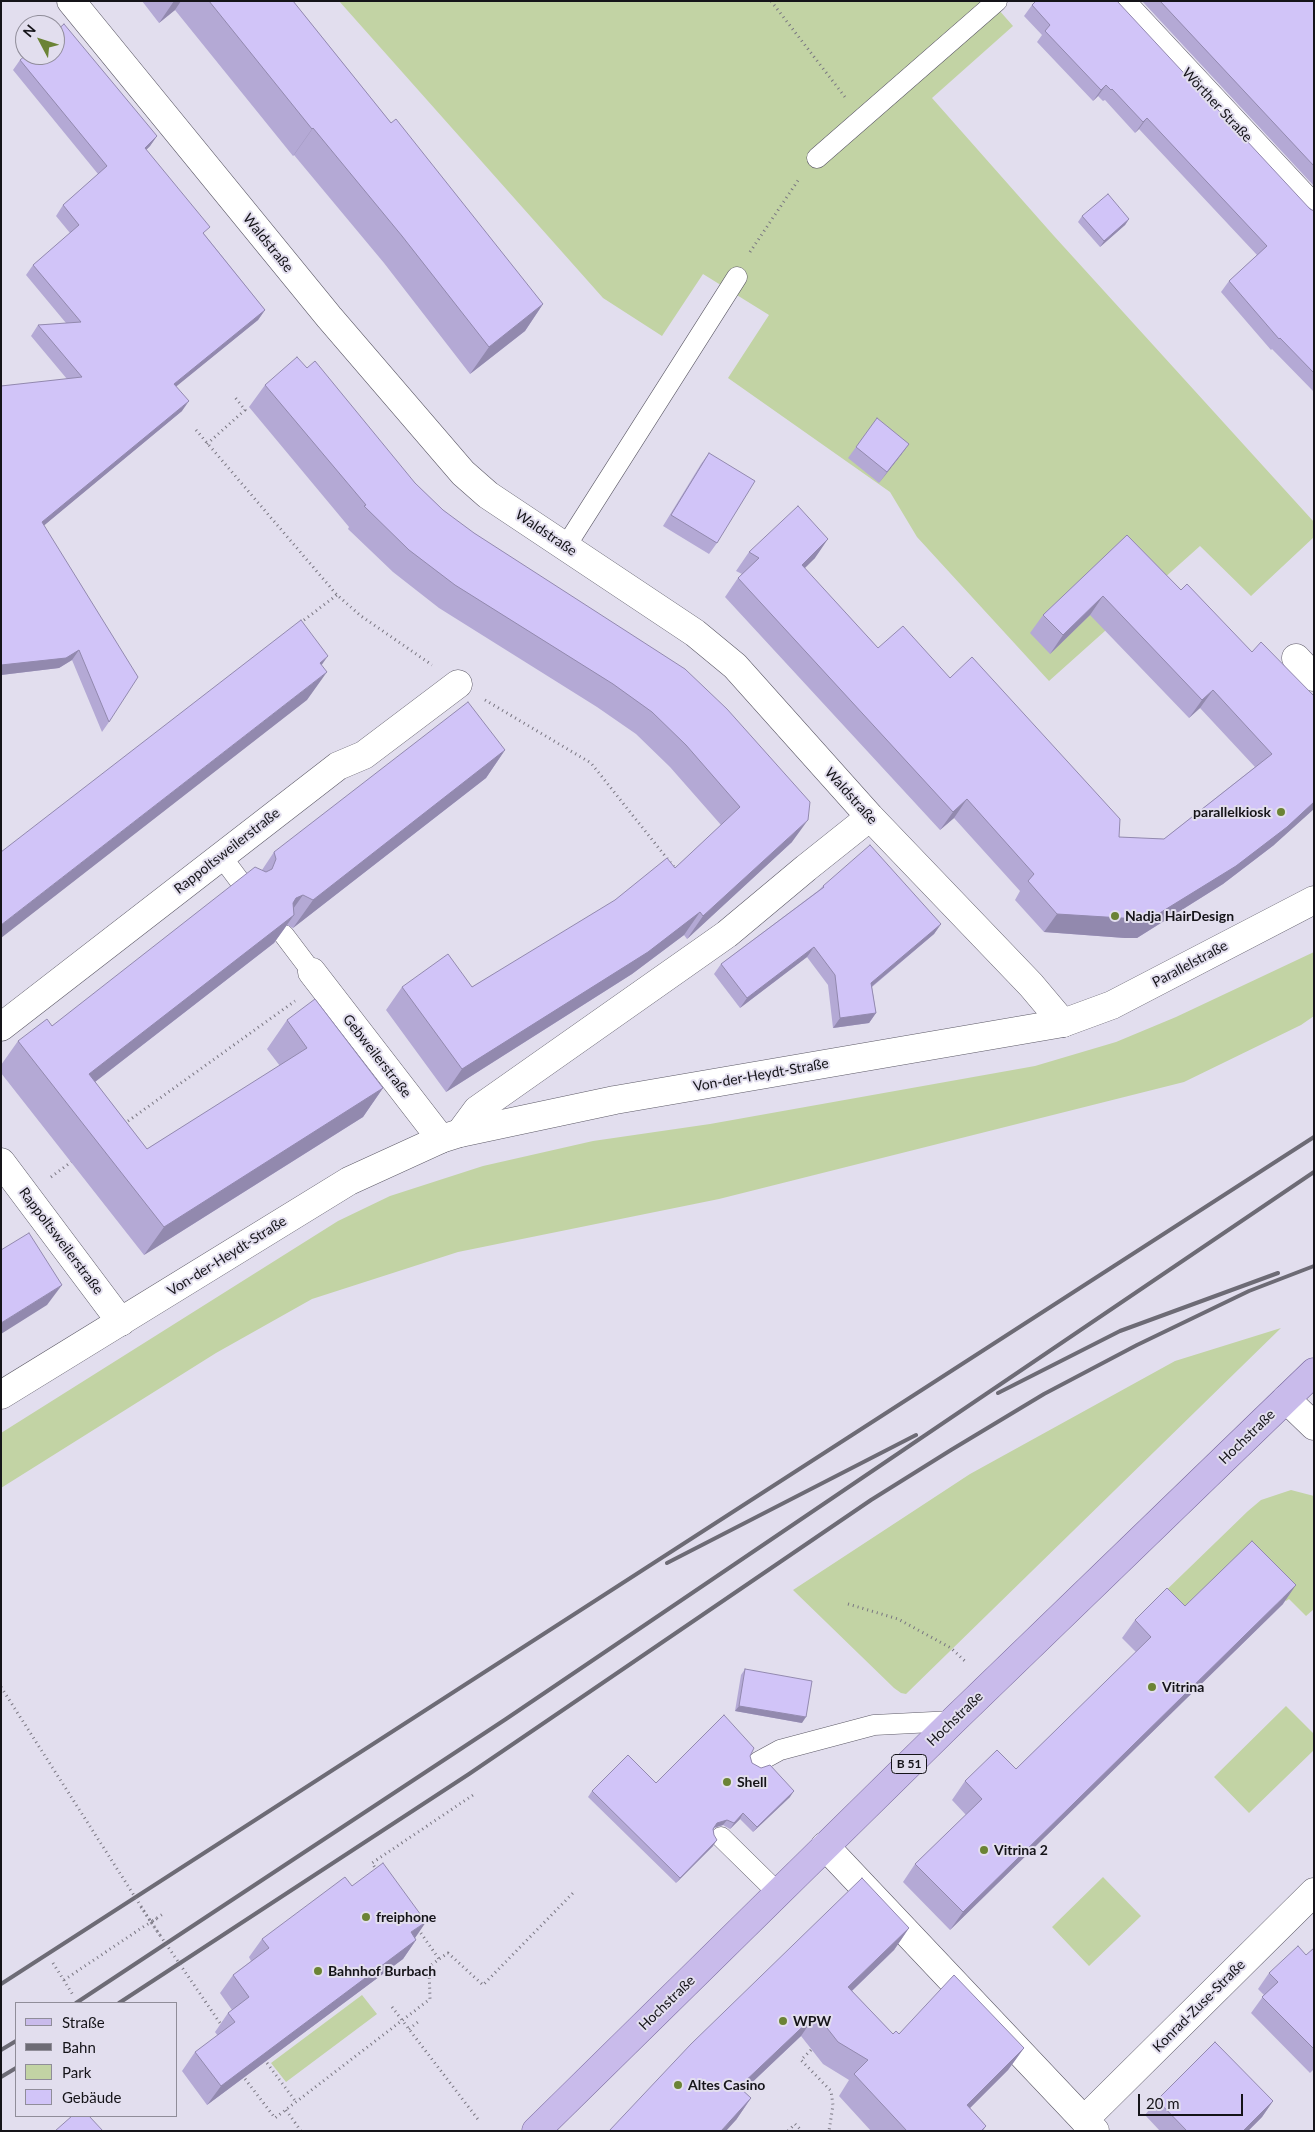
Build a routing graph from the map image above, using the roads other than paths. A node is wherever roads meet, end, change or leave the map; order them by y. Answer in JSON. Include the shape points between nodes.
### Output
{"nodes":[{"id":1,"x":71,"y":1,"type":"edge"},
{"id":2,"x":997,"y":1,"type":"edge"},
{"id":3,"x":1120,"y":1,"type":"edge"},
{"id":4,"x":816,"y":158,"type":"road end"},
{"id":5,"x":1314,"y":209,"type":"edge"},
{"id":6,"x":737,"y":277,"type":"road end"},
{"id":7,"x":566,"y":546,"type":"junction"},
{"id":8,"x":458,"y":684,"type":"dead end"},
{"id":9,"x":870,"y":817,"type":"junction"},
{"id":10,"x":220,"y":856,"type":"junction"},
{"id":11,"x":245,"y":888,"type":"edge"},
{"id":12,"x":1314,"y":900,"type":"edge"},
{"id":13,"x":284,"y":935,"type":"edge"},
{"id":14,"x":316,"y":978,"type":"joint"},
{"id":15,"x":1063,"y":1023,"type":"junction"},
{"id":16,"x":1,"y":1027,"type":"edge"},
{"id":17,"x":450,"y":1136,"type":"junction"},
{"id":18,"x":1,"y":1162,"type":"edge"},
{"id":19,"x":121,"y":1322,"type":"junction"},
{"id":20,"x":1314,"y":1372,"type":"edge"},
{"id":21,"x":1,"y":1395,"type":"edge"},
{"id":22,"x":1286,"y":1399,"type":"junction"},
{"id":23,"x":1314,"y":1426,"type":"edge"},
{"id":24,"x":953,"y":1721,"type":"junction"},
{"id":25,"x":758,"y":1762,"type":"dead end"},
{"id":26,"x":721,"y":1837,"type":"dead end"},
{"id":27,"x":825,"y":1846,"type":"junction"},
{"id":28,"x":1314,"y":1892,"type":"edge"},
{"id":29,"x":778,"y":1893,"type":"junction"},
{"id":30,"x":1090,"y":2125,"type":"edge"},
{"id":31,"x":536,"y":2131,"type":"edge"}],
"edges":[{"from":1,"to":7,"type":"street","name":"Waldstraße","via":[[329,317],[463,473],[488,495]]},
{"from":2,"to":4,"type":"lane"},
{"from":3,"to":5,"type":"street","name":"Wörther Straße"},
{"from":6,"to":7,"type":"lane"},
{"from":7,"to":9,"type":"street","name":"Waldstraße","via":[[695,633],[735,666]]},
{"from":8,"to":10,"type":"street","name":"Rappoltsweilerstraße","via":[[364,755],[338,766]]},
{"from":9,"to":15,"type":"street","name":"Waldstraße","via":[[1031,985]]},
{"from":9,"to":17,"type":"street","name":"Von-der-Heydt-Straße","via":[[727,934],[514,1082]]},
{"from":10,"to":11,"type":"lane"},
{"from":10,"to":16,"type":"street","name":"Rappoltsweilerstraße"},
{"from":12,"to":15,"type":"street","name":"Parallelstraße","via":[[1112,1005]]},
{"from":13,"to":14,"type":"lane"},
{"from":14,"to":17,"type":"street","name":"Gebweilerstraße"},
{"from":15,"to":17,"type":"street","name":"Von-der-Heydt-Straße","via":[[616,1100]]},
{"from":17,"to":19,"type":"street","name":"Von-der-Heydt-Straße","via":[[349,1181]]},
{"from":18,"to":19,"type":"street","name":"Rappoltsweilerstraße"},
{"from":19,"to":21,"type":"street","name":"Von-der-Heydt-Straße"},
{"from":20,"to":22,"type":"main road","name":"Hochstraße","number":"B 51"},
{"from":22,"to":23,"type":"street"},
{"from":22,"to":24,"type":"main road","name":"Hochstraße","number":"B 51"},
{"from":24,"to":25,"type":"lane","via":[[874,1725],[780,1750]]},
{"from":24,"to":27,"type":"main road","name":"Hochstraße","number":"B 51"},
{"from":26,"to":29,"type":"lane"},
{"from":27,"to":29,"type":"main road","name":"Hochstraße","number":"B 51"},
{"from":27,"to":30,"type":"street","name":"Konrad-Zuse-Straße"},
{"from":28,"to":30,"type":"street","name":"Konrad-Zuse-Straße"},
{"from":29,"to":31,"type":"main road","name":"Hochstraße","number":"B 51"}]}
